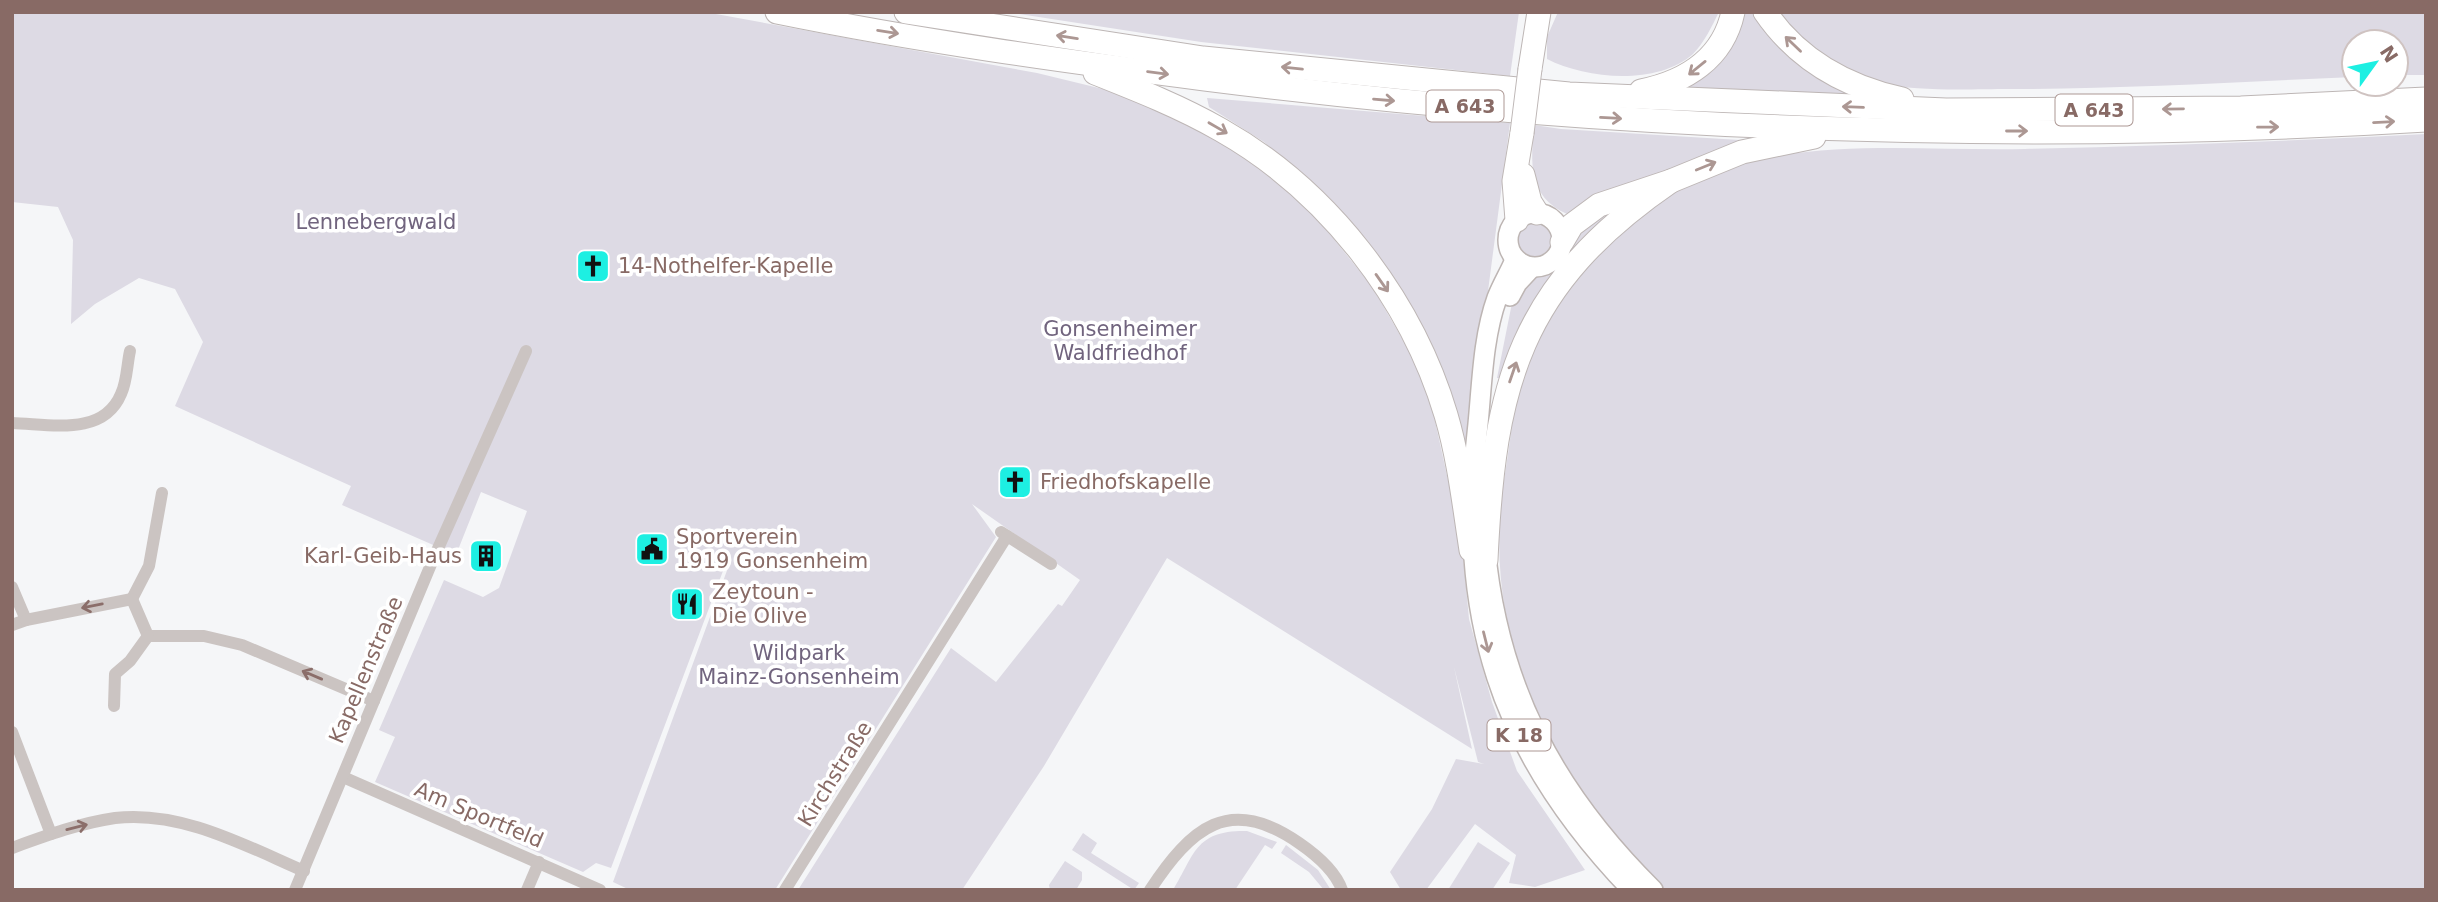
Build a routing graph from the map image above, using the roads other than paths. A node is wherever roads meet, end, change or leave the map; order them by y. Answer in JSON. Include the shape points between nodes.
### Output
{"nodes":[{"id":1,"x":778,"y":12,"type":"edge"},
{"id":2,"x":906,"y":12,"type":"edge"},
{"id":3,"x":1539,"y":12,"type":"edge"},
{"id":4,"x":1733,"y":12,"type":"edge"},
{"id":5,"x":1765,"y":12,"type":"edge"},
{"id":6,"x":1066,"y":61,"type":"junction"},
{"id":7,"x":1618,"y":97,"type":"junction"},
{"id":8,"x":2426,"y":99,"type":"edge"},
{"id":9,"x":1946,"y":110,"type":"junction"},
{"id":10,"x":2426,"y":120,"type":"edge"},
{"id":11,"x":1865,"y":130,"type":"junction"},
{"id":12,"x":1671,"y":181,"type":"junction"},
{"id":13,"x":1527,"y":217,"type":"junction"},
{"id":14,"x":1562,"y":242,"type":"junction"},
{"id":15,"x":1523,"y":264,"type":"junction"},
{"id":16,"x":130,"y":351,"type":"dead end"},
{"id":17,"x":526,"y":351,"type":"dead end"},
{"id":18,"x":12,"y":423,"type":"edge"},
{"id":19,"x":162,"y":494,"type":"dead end"},
{"id":20,"x":1479,"y":555,"type":"junction"},
{"id":21,"x":1051,"y":564,"type":"dead end"},
{"id":22,"x":12,"y":587,"type":"edge"},
{"id":23,"x":132,"y":599,"type":"junction"},
{"id":24,"x":26,"y":620,"type":"junction"},
{"id":25,"x":12,"y":625,"type":"edge"},
{"id":26,"x":148,"y":636,"type":"junction"},
{"id":27,"x":374,"y":701,"type":"junction"},
{"id":28,"x":114,"y":706,"type":"dead end"},
{"id":29,"x":12,"y":733,"type":"edge"},
{"id":30,"x":343,"y":777,"type":"junction"},
{"id":31,"x":51,"y":834,"type":"junction"},
{"id":32,"x":12,"y":848,"type":"edge"},
{"id":33,"x":539,"y":862,"type":"junction"},
{"id":34,"x":304,"y":871,"type":"junction"},
{"id":35,"x":295,"y":890,"type":"edge"},
{"id":36,"x":527,"y":890,"type":"edge"},
{"id":37,"x":600,"y":890,"type":"edge"},
{"id":38,"x":785,"y":890,"type":"edge"},
{"id":39,"x":1150,"y":890,"type":"edge"},
{"id":40,"x":1342,"y":890,"type":"edge"},
{"id":41,"x":1632,"y":890,"type":"edge"},
{"id":42,"x":1653,"y":890,"type":"edge"}],
"edges":[{"from":1,"to":6,"type":"highway","number":"A 643","one_way":true},
{"from":7,"to":2,"type":"highway","number":"A 643","one_way":true,"via":[[1203,58]]},
{"from":3,"to":13,"type":"highway","bridge":true,"via":[[1514,181]]},
{"from":4,"to":7,"type":"highway","one_way":true,"via":[[1722,41],[1692,73],[1667,85]]},
{"from":9,"to":5,"type":"highway","one_way":true,"via":[[1871,91],[1827,71],[1791,44]]},
{"from":6,"to":11,"type":"highway","number":"A 643","one_way":true,"via":[[1396,101],[1572,116]]},
{"from":6,"to":20,"type":"highway","one_way":true,"via":[[1223,131],[1297,185],[1360,251],[1387,288],[1429,369],[1457,457]]},
{"from":9,"to":7,"type":"highway","number":"A 643","one_way":true},
{"from":8,"to":9,"type":"highway","number":"A 643","one_way":true,"via":[[2228,108]]},
{"from":11,"to":10,"type":"highway","number":"A 643","one_way":true,"via":[[2102,131]]},
{"from":12,"to":11,"type":"highway","one_way":true,"via":[[1764,146]]},
{"from":12,"to":14,"type":"highway","via":[[1588,211]]},
{"from":20,"to":12,"type":"highway","one_way":true,"via":[[1495,445],[1511,375],[1541,309],[1576,260],[1613,224]]},
{"from":13,"to":14,"type":"main road","via":[[1545,215],[1558,226]]},
{"from":13,"to":15,"type":"main road","via":[[1508,235],[1508,244]]},
{"from":14,"to":15,"type":"main road","via":[[1556,258],[1540,267]]},
{"from":15,"to":20,"type":"main road","via":[[1497,298],[1485,356],[1475,444]]},
{"from":16,"to":18,"type":"street","via":[[122,392],[111,412],[99,421],[80,425]]},
{"from":17,"to":27,"type":"street","name":"Kapellenstraße"},
{"from":19,"to":23,"type":"street","via":[[149,566]]},
{"from":20,"to":41,"type":"main road","number":"K 18","one_way":true,"via":[[1480,617],[1490,659],[1525,746],[1581,833]]},
{"from":20,"to":42,"type":"main road","number":"K 18","via":[[1504,656],[1544,750],[1600,834]]},
{"from":21,"to":38,"type":"street","name":"Kirchstraße","via":[[1004,534]]},
{"from":22,"to":24,"type":"street"},
{"from":23,"to":24,"type":"street","one_way":true},
{"from":23,"to":26,"type":"street"},
{"from":24,"to":25,"type":"street"},
{"from":27,"to":26,"type":"street","one_way":true,"via":[[243,645],[204,636]]},
{"from":26,"to":28,"type":"street","via":[[115,674]]},
{"from":27,"to":30,"type":"street","name":"Kapellenstraße"},
{"from":29,"to":31,"type":"street"},
{"from":30,"to":33,"type":"street","name":"Am Sportfeld"},
{"from":30,"to":34,"type":"street","name":"Kapellenstraße"},
{"from":31,"to":32,"type":"street"},
{"from":31,"to":34,"type":"street","one_way":true,"via":[[116,818],[170,820],[217,834]]},
{"from":33,"to":36,"type":"street"},
{"from":33,"to":37,"type":"street","name":"Am Sportfeld"},
{"from":34,"to":35,"type":"street","name":"Kapellenstraße"},
{"from":39,"to":40,"type":"street","via":[[1183,845],[1214,824],[1232,820],[1276,827],[1310,851]]}]}
